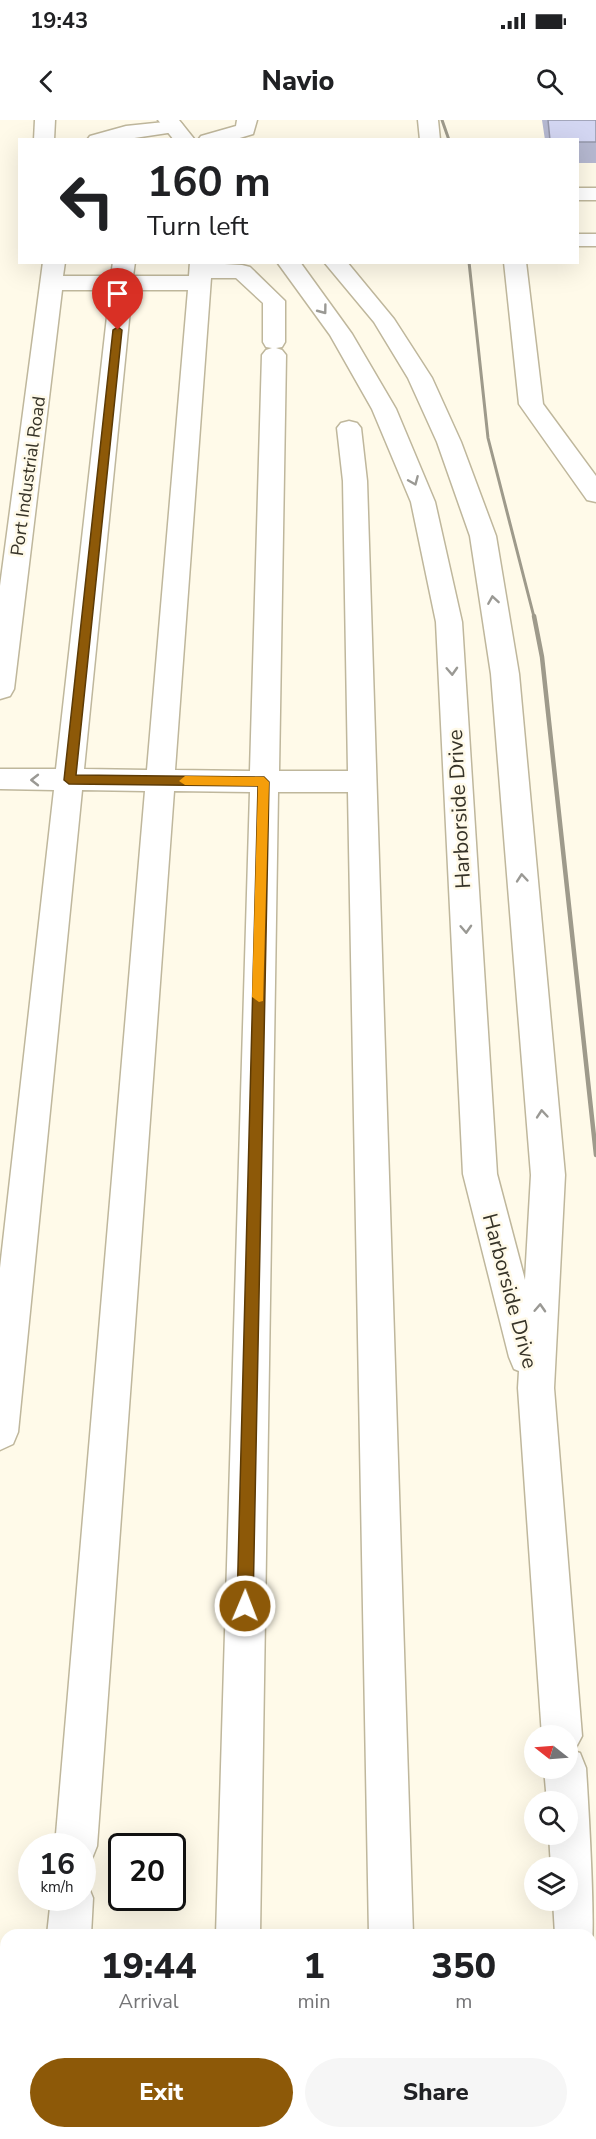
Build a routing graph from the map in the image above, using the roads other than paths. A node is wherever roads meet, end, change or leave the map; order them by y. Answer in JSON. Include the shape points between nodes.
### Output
{"nodes":[{"id":1,"x":45,"y":120,"type":"edge"},
{"id":2,"x":247,"y":120,"type":"edge"},
{"id":3,"x":428,"y":120,"type":"edge"},
{"id":4,"x":176,"y":129,"type":"edge"},
{"id":5,"x":44,"y":138,"type":"edge"},
{"id":6,"x":104,"y":138,"type":"edge"},
{"id":7,"x":215,"y":138,"type":"edge"},
{"id":8,"x":430,"y":138,"type":"edge"},
{"id":9,"x":579,"y":194,"type":"edge"},
{"id":10,"x":596,"y":194,"type":"edge"},
{"id":11,"x":579,"y":240,"type":"edge"},
{"id":12,"x":596,"y":240,"type":"edge"},
{"id":13,"x":289,"y":264,"type":"edge"},
{"id":14,"x":337,"y":264,"type":"edge"},
{"id":15,"x":515,"y":264,"type":"edge"},
{"id":16,"x":200,"y":272,"type":"edge"},
{"id":17,"x":54,"y":273,"type":"edge"},
{"id":18,"x":123,"y":273,"type":"edge"},
{"id":19,"x":349,"y":428,"type":"dead end"},
{"id":20,"x":596,"y":494,"type":"edge"},
{"id":21,"x":0,"y":689,"type":"edge"},
{"id":22,"x":0,"y":779,"type":"edge"},
{"id":23,"x":69,"y":780,"type":"junction"},
{"id":24,"x":160,"y":781,"type":"junction"},
{"id":25,"x":264,"y":782,"type":"junction"},
{"id":26,"x":363,"y":782,"type":"junction"},
{"id":27,"x":536,"y":1388,"type":"junction"},
{"id":28,"x":0,"y":1432,"type":"edge"},
{"id":29,"x":561,"y":1725,"type":"edge"},
{"id":30,"x":566,"y":1779,"type":"edge"},
{"id":31,"x":77,"y":1833,"type":"edge"},
{"id":32,"x":71,"y":1911,"type":"edge"},
{"id":33,"x":69,"y":1929,"type":"edge"},
{"id":34,"x":238,"y":1929,"type":"edge"},
{"id":35,"x":391,"y":1929,"type":"edge"},
{"id":36,"x":578,"y":1929,"type":"edge"}],
"edges":[{"from":1,"to":5,"type":"main road"},
{"from":2,"to":7,"type":"main road","via":[[246,129]]},
{"from":3,"to":8,"type":"main road"},
{"from":4,"to":6,"type":"main road","via":[[126,132]]},
{"from":9,"to":10,"type":"main road"},
{"from":11,"to":12,"type":"main road"},
{"from":13,"to":27,"type":"main road","name":"Harborside Drive","one_way":true,"via":[[340,334],[384,409],[423,502],[449,622],[480,1174]]},
{"from":27,"to":14,"type":"main road","name":"Harborside Drive","one_way":true,"via":[[548,1175],[505,674],[483,536],[449,442],[420,378],[382,319]]},
{"from":15,"to":20,"type":"main road","via":[[531,404]]},
{"from":16,"to":18,"type":"main road"},
{"from":16,"to":24,"type":"main road"},
{"from":16,"to":25,"type":"main road","via":[[242,272],[274,301]]},
{"from":17,"to":18,"type":"main road"},
{"from":17,"to":21,"type":"main road","name":"Port Industrial Road"},
{"from":18,"to":23,"type":"main road"},
{"from":19,"to":26,"type":"main road","via":[[356,481]]},
{"from":23,"to":22,"type":"main road","one_way":true},
{"from":23,"to":24,"type":"main road"},
{"from":23,"to":28,"type":"main road"},
{"from":24,"to":25,"type":"main road"},
{"from":24,"to":31,"type":"main road"},
{"from":25,"to":26,"type":"main road"},
{"from":25,"to":34,"type":"main road"},
{"from":26,"to":35,"type":"main road"},
{"from":27,"to":29,"type":"main road","name":"Harborside Drive"},
{"from":30,"to":36,"type":"main road"},
{"from":32,"to":33,"type":"main road"}]}
